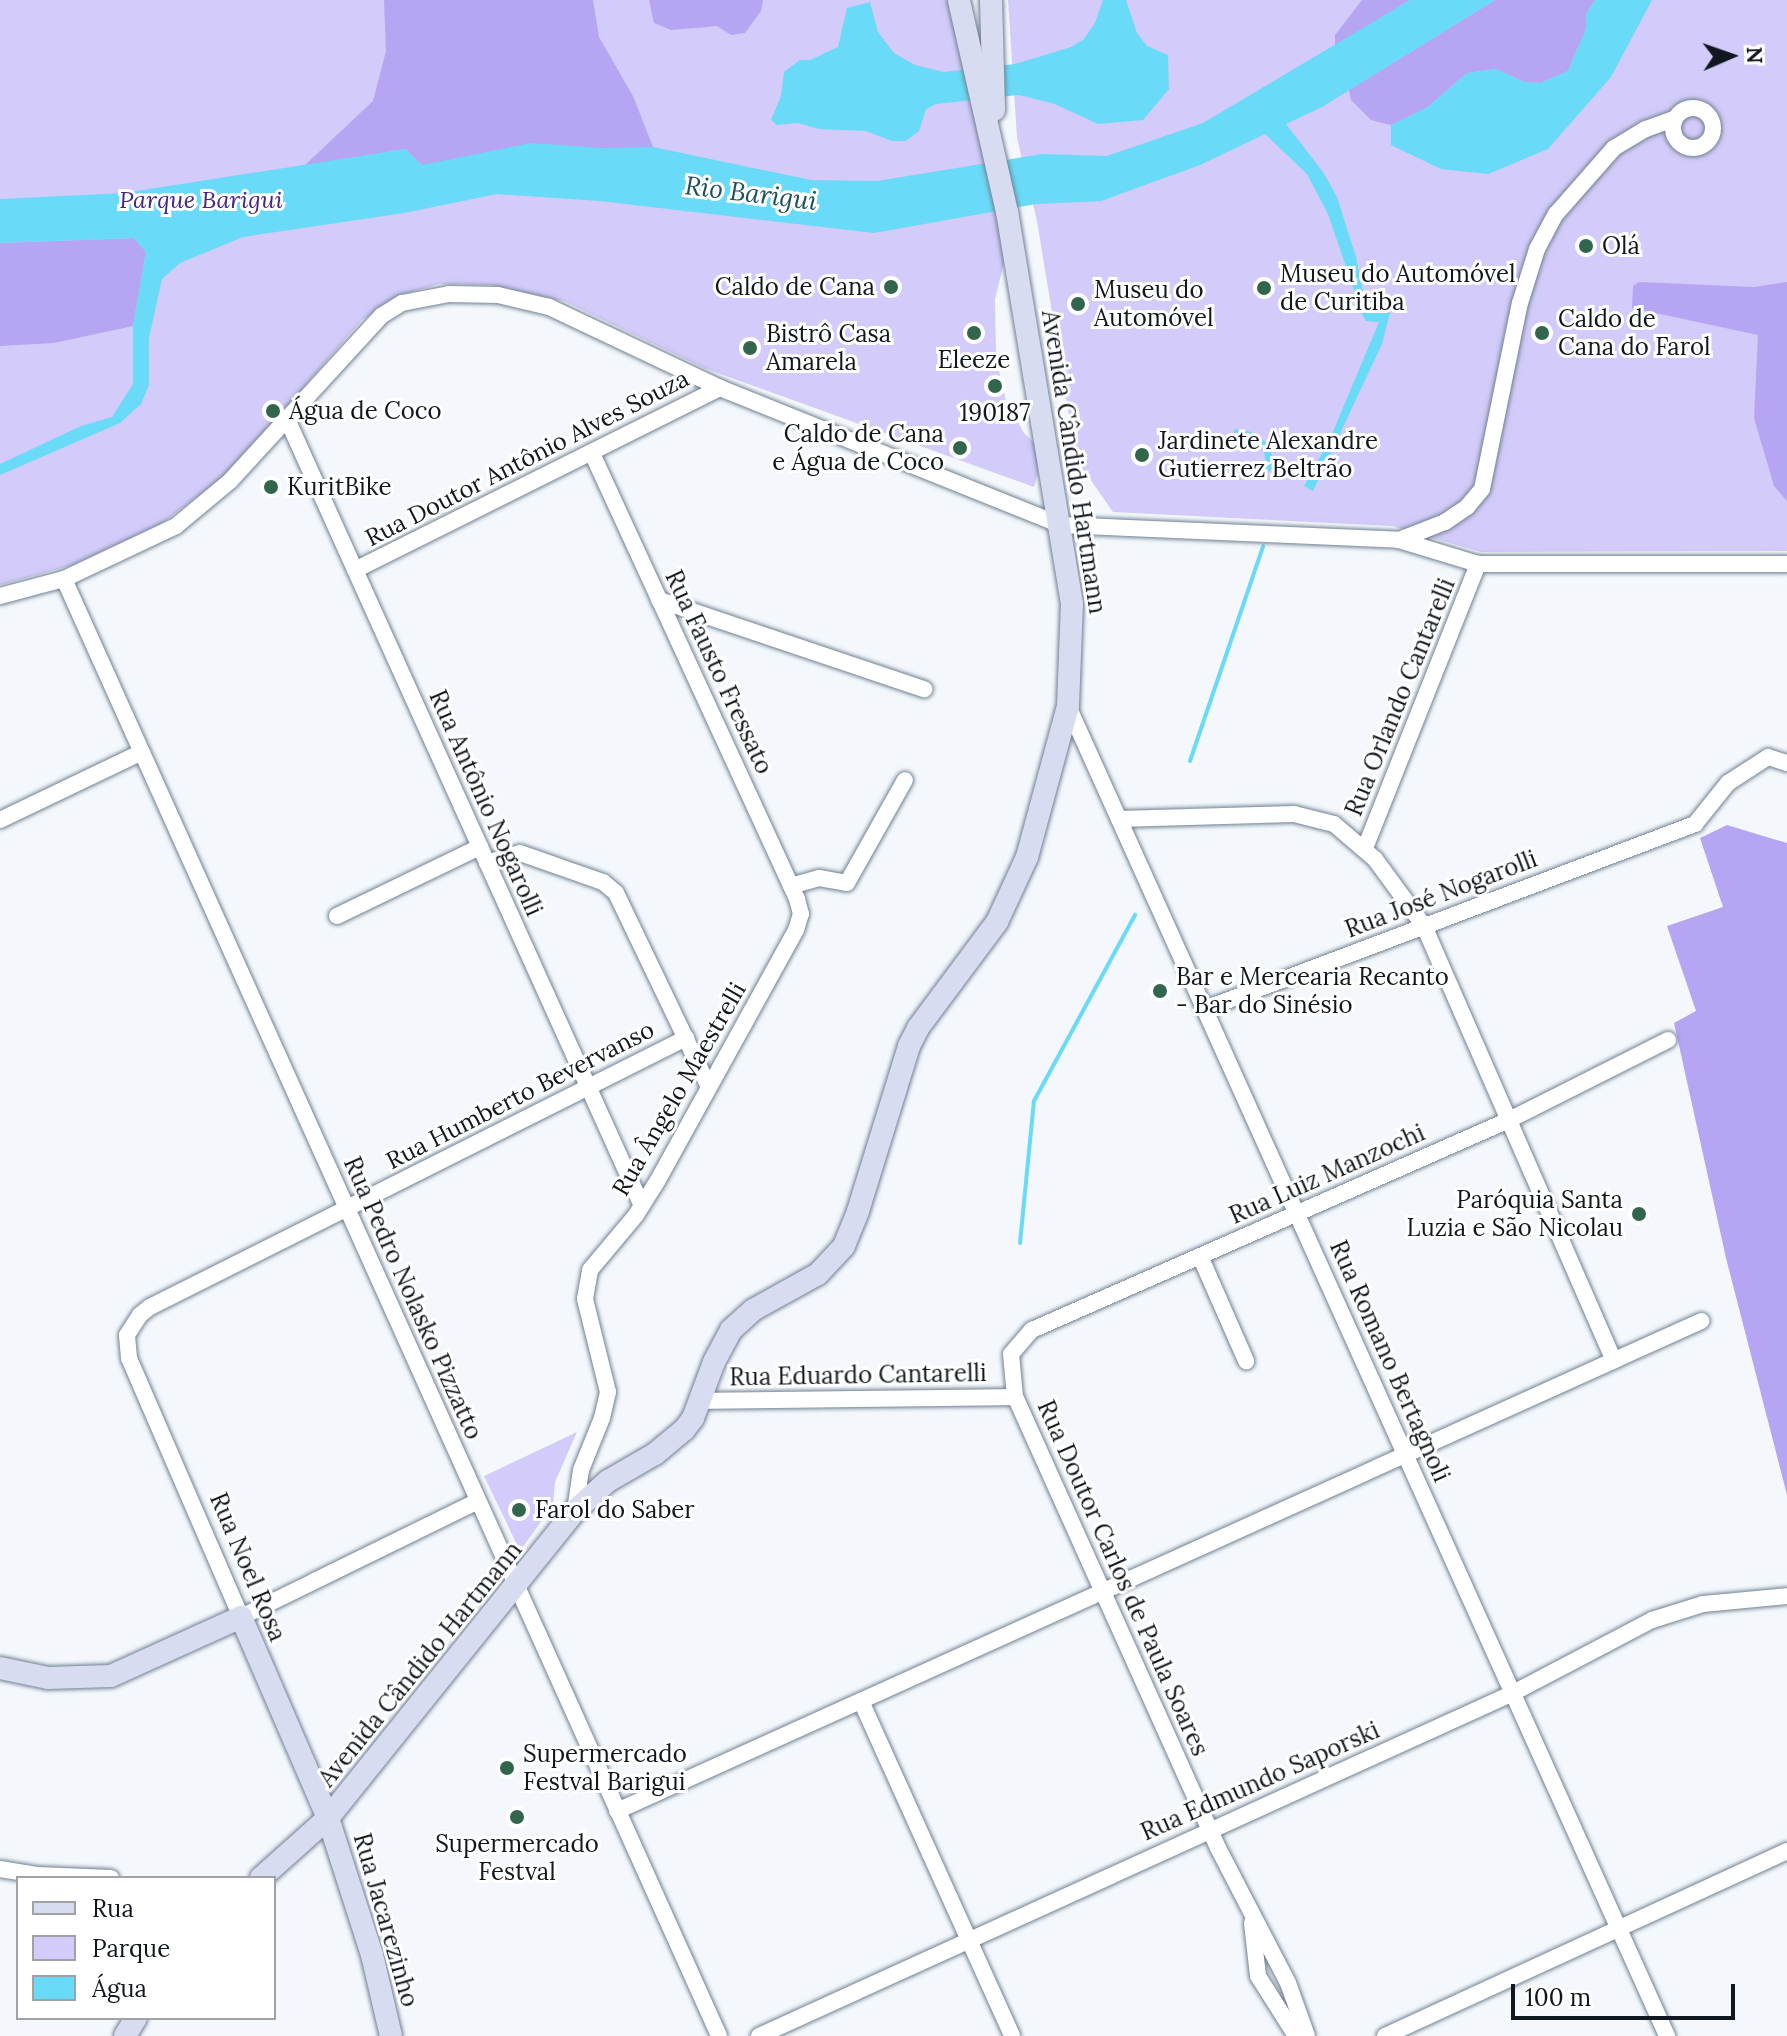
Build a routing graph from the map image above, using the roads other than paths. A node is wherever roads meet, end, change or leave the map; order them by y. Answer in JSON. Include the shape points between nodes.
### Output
{"nodes":[{"id":1,"x":959,"y":0,"type":"edge"},
{"id":2,"x":991,"y":0,"type":"edge"},
{"id":3,"x":982,"y":54,"type":"junction"},
{"id":4,"x":1674,"y":119,"type":"dead end"},
{"id":5,"x":720,"y":388,"type":"junction"},
{"id":6,"x":287,"y":419,"type":"junction"},
{"id":7,"x":591,"y":452,"type":"junction"},
{"id":8,"x":1060,"y":525,"type":"junction"},
{"id":9,"x":1399,"y":540,"type":"junction"},
{"id":10,"x":1478,"y":564,"type":"junction"},
{"id":11,"x":1787,"y":564,"type":"edge"},
{"id":12,"x":355,"y":570,"type":"junction"},
{"id":13,"x":64,"y":579,"type":"junction"},
{"id":14,"x":0,"y":596,"type":"edge"},
{"id":15,"x":659,"y":600,"type":"junction"},
{"id":16,"x":924,"y":689,"type":"dead end"},
{"id":17,"x":1068,"y":706,"type":"junction"},
{"id":18,"x":142,"y":752,"type":"junction"},
{"id":19,"x":1787,"y":763,"type":"edge"},
{"id":20,"x":905,"y":780,"type":"dead end"},
{"id":21,"x":1119,"y":819,"type":"junction"},
{"id":22,"x":0,"y":820,"type":"edge"},
{"id":23,"x":480,"y":847,"type":"junction"},
{"id":24,"x":1365,"y":848,"type":"junction"},
{"id":25,"x":487,"y":863,"type":"junction"},
{"id":26,"x":791,"y":886,"type":"junction"},
{"id":27,"x":801,"y":914,"type":"joint"},
{"id":28,"x":337,"y":916,"type":"dead end"},
{"id":29,"x":1424,"y":926,"type":"junction"},
{"id":30,"x":1205,"y":1009,"type":"junction"},
{"id":31,"x":686,"y":1038,"type":"junction"},
{"id":32,"x":1668,"y":1040,"type":"dead end"},
{"id":33,"x":709,"y":1087,"type":"junction"},
{"id":34,"x":589,"y":1088,"type":"junction"},
{"id":35,"x":1509,"y":1120,"type":"junction"},
{"id":36,"x":642,"y":1206,"type":"junction"},
{"id":37,"x":347,"y":1209,"type":"junction"},
{"id":38,"x":1297,"y":1213,"type":"junction"},
{"id":39,"x":1200,"y":1256,"type":"junction"},
{"id":40,"x":1701,"y":1321,"type":"dead end"},
{"id":41,"x":127,"y":1335,"type":"joint"},
{"id":42,"x":1011,"y":1354,"type":"joint"},
{"id":43,"x":1614,"y":1360,"type":"junction"},
{"id":44,"x":1246,"y":1361,"type":"dead end"},
{"id":45,"x":1015,"y":1397,"type":"junction"},
{"id":46,"x":700,"y":1401,"type":"junction"},
{"id":47,"x":1406,"y":1455,"type":"junction"},
{"id":48,"x":478,"y":1501,"type":"junction"},
{"id":49,"x":575,"y":1511,"type":"junction"},
{"id":50,"x":516,"y":1585,"type":"junction"},
{"id":51,"x":1103,"y":1591,"type":"junction"},
{"id":52,"x":1787,"y":1596,"type":"edge"},
{"id":53,"x":241,"y":1617,"type":"junction"},
{"id":54,"x":0,"y":1668,"type":"edge"},
{"id":55,"x":1513,"y":1693,"type":"junction"},
{"id":56,"x":861,"y":1701,"type":"junction"},
{"id":57,"x":617,"y":1811,"type":"junction"},
{"id":58,"x":328,"y":1818,"type":"junction"},
{"id":59,"x":1211,"y":1830,"type":"junction"},
{"id":60,"x":1787,"y":1851,"type":"edge"},
{"id":61,"x":0,"y":1869,"type":"edge"},
{"id":62,"x":62,"y":1876,"type":"edge"},
{"id":63,"x":263,"y":1876,"type":"edge"},
{"id":64,"x":1252,"y":1917,"type":"junction"},
{"id":65,"x":1619,"y":1928,"type":"junction"},
{"id":66,"x":969,"y":1940,"type":"junction"},
{"id":67,"x":391,"y":2036,"type":"edge"},
{"id":68,"x":719,"y":2036,"type":"edge"},
{"id":69,"x":759,"y":2036,"type":"edge"},
{"id":70,"x":1012,"y":2036,"type":"edge"},
{"id":71,"x":1296,"y":2036,"type":"edge"},
{"id":72,"x":1307,"y":2036,"type":"edge"},
{"id":73,"x":1385,"y":2036,"type":"edge"},
{"id":74,"x":1667,"y":2036,"type":"edge"}],
"edges":[{"from":1,"to":3,"type":"main road","name":"Avenida Cândido Hartmann"},
{"from":2,"to":3,"type":"main road","name":"Avenida Cândido Hartmann"},
{"from":3,"to":8,"type":"main road","name":"Avenida Cândido Hartmann"},
{"from":4,"to":9,"type":"street","via":[[1614,148],[1556,214],[1537,249],[1520,303],[1482,489],[1445,522]]},
{"from":5,"to":6,"type":"street","via":[[549,307],[498,295],[449,294],[413,300],[381,316]]},
{"from":5,"to":7,"type":"street","name":"Rua Doutor Antônio Alves Souza"},
{"from":5,"to":8,"type":"street"},
{"from":6,"to":12,"type":"street","name":"Rua Antônio Nogarolli"},
{"from":6,"to":13,"type":"street","via":[[230,481],[176,526]]},
{"from":7,"to":12,"type":"street","name":"Rua Doutor Antônio Alves Souza"},
{"from":7,"to":15,"type":"street","name":"Rua Fausto Fressato"},
{"from":8,"to":9,"type":"street"},
{"from":8,"to":17,"type":"main road","name":"Avenida Cândido Hartmann","via":[[1072,604]]},
{"from":9,"to":10,"type":"street"},
{"from":10,"to":11,"type":"street"},
{"from":10,"to":24,"type":"street","name":"Rua Orlando Cantarelli"},
{"from":12,"to":23,"type":"street","name":"Rua Antônio Nogarolli"},
{"from":13,"to":14,"type":"street"},
{"from":13,"to":18,"type":"street","name":"Rua Pedro Nolasko Pizzatto"},
{"from":15,"to":16,"type":"street"},
{"from":15,"to":26,"type":"street","name":"Rua Fausto Fressato"},
{"from":17,"to":21,"type":"street","name":"Rua Romano Bertagnoli"},
{"from":17,"to":46,"type":"main road","name":"Avenida Cândido Hartmann","via":[[1018,880],[997,922],[909,1046],[844,1246],[818,1274],[736,1324],[722,1344]]},
{"from":18,"to":22,"type":"street"},
{"from":18,"to":37,"type":"street","name":"Rua Pedro Nolasko Pizzatto"},
{"from":19,"to":29,"type":"street","name":"Rua José Nogarolli","via":[[1768,757],[1741,774],[1719,791],[1695,824]]},
{"from":20,"to":26,"type":"street","via":[[847,883],[819,878]]},
{"from":21,"to":24,"type":"street","via":[[1294,814],[1334,824]]},
{"from":21,"to":30,"type":"street","name":"Rua Romano Bertagnoli"},
{"from":23,"to":25,"type":"street","name":"Rua Antônio Nogarolli"},
{"from":23,"to":28,"type":"street"},
{"from":24,"to":29,"type":"street"},
{"from":25,"to":31,"type":"street","via":[[520,853],[608,885]]},
{"from":25,"to":34,"type":"street","name":"Rua Antônio Nogarolli"},
{"from":26,"to":27,"type":"street","name":"Rua Fausto Fressato"},
{"from":27,"to":33,"type":"street","name":"Rua Ângelo Maestrelli"},
{"from":29,"to":30,"type":"street","name":"Rua José Nogarolli"},
{"from":29,"to":35,"type":"street"},
{"from":30,"to":38,"type":"street","name":"Rua Romano Bertagnoli"},
{"from":31,"to":33,"type":"street"},
{"from":31,"to":34,"type":"street","name":"Rua Humberto Bevervanso"},
{"from":32,"to":35,"type":"street","name":"Rua Luiz Manzochi"},
{"from":33,"to":36,"type":"street","name":"Rua Ângelo Maestrelli"},
{"from":34,"to":36,"type":"street","name":"Rua Antônio Nogarolli"},
{"from":34,"to":37,"type":"street","name":"Rua Humberto Bevervanso"},
{"from":35,"to":38,"type":"street","name":"Rua Luiz Manzochi"},
{"from":35,"to":43,"type":"street"},
{"from":36,"to":49,"type":"street","name":"Rua Ângelo Maestrelli","via":[[595,1260],[586,1284],[588,1316],[608,1392],[581,1470]]},
{"from":37,"to":41,"type":"street","name":"Rua Humberto Bevervanso","via":[[150,1307]]},
{"from":37,"to":48,"type":"street","name":"Rua Pedro Nolasko Pizzatto"},
{"from":38,"to":39,"type":"street","name":"Rua Luiz Manzochi"},
{"from":38,"to":47,"type":"street","name":"Rua Romano Bertagnoli"},
{"from":39,"to":42,"type":"street","name":"Rua Luiz Manzochi","via":[[1032,1330]]},
{"from":39,"to":44,"type":"street"},
{"from":40,"to":43,"type":"street"},
{"from":41,"to":53,"type":"street","name":"Rua Noel Rosa","via":[[129,1358]]},
{"from":42,"to":45,"type":"street","name":"Rua Doutor Carlos de Paula Soares"},
{"from":43,"to":47,"type":"street"},
{"from":45,"to":46,"type":"street","name":"Rua Eduardo Cantarelli"},
{"from":45,"to":51,"type":"street","name":"Rua Doutor Carlos de Paula Soares"},
{"from":46,"to":49,"type":"main road","name":"Avenida Cândido Hartmann","via":[[693,1418],[671,1442],[608,1481]]},
{"from":47,"to":51,"type":"street"},
{"from":47,"to":55,"type":"street","name":"Rua Romano Bertagnoli"},
{"from":48,"to":50,"type":"street","name":"Rua Pedro Nolasko Pizzatto"},
{"from":48,"to":53,"type":"street"},
{"from":49,"to":50,"type":"main road","name":"Avenida Cândido Hartmann"},
{"from":50,"to":57,"type":"street","name":"Rua Pedro Nolasko Pizzatto"},
{"from":50,"to":58,"type":"main road","name":"Avenida Cândido Hartmann"},
{"from":51,"to":56,"type":"street"},
{"from":51,"to":59,"type":"street","name":"Rua Doutor Carlos de Paula Soares"},
{"from":52,"to":55,"type":"street","name":"Rua Edmundo Saporski","via":[[1703,1604],[1652,1620]]},
{"from":53,"to":54,"type":"main road","via":[[111,1676],[48,1678]]},
{"from":53,"to":58,"type":"main road","name":"Rua Noel Rosa"},
{"from":55,"to":59,"type":"street","name":"Rua Edmundo Saporski"},
{"from":55,"to":65,"type":"street","name":"Rua Romano Bertagnoli"},
{"from":56,"to":57,"type":"street"},
{"from":56,"to":66,"type":"street"},
{"from":57,"to":68,"type":"street","name":"Rua Pedro Nolasko Pizzatto"},
{"from":58,"to":63,"type":"main road","name":"Avenida Cândido Hartmann"},
{"from":58,"to":67,"type":"main road","name":"Rua Jacarezinho","via":[[372,1955]]},
{"from":59,"to":64,"type":"street","name":"Rua Doutor Carlos de Paula Soares"},
{"from":59,"to":66,"type":"street","name":"Rua Edmundo Saporski"},
{"from":60,"to":65,"type":"street"},
{"from":61,"to":62,"type":"street"},
{"from":64,"to":71,"type":"street","via":[[1258,1976]]},
{"from":64,"to":72,"type":"street","name":"Rua Doutor Carlos de Paula Soares","via":[[1288,1983]]},
{"from":65,"to":73,"type":"street"},
{"from":65,"to":74,"type":"street","name":"Rua Romano Bertagnoli"},
{"from":66,"to":69,"type":"street","name":"Rua Edmundo Saporski"},
{"from":66,"to":70,"type":"street"}]}
